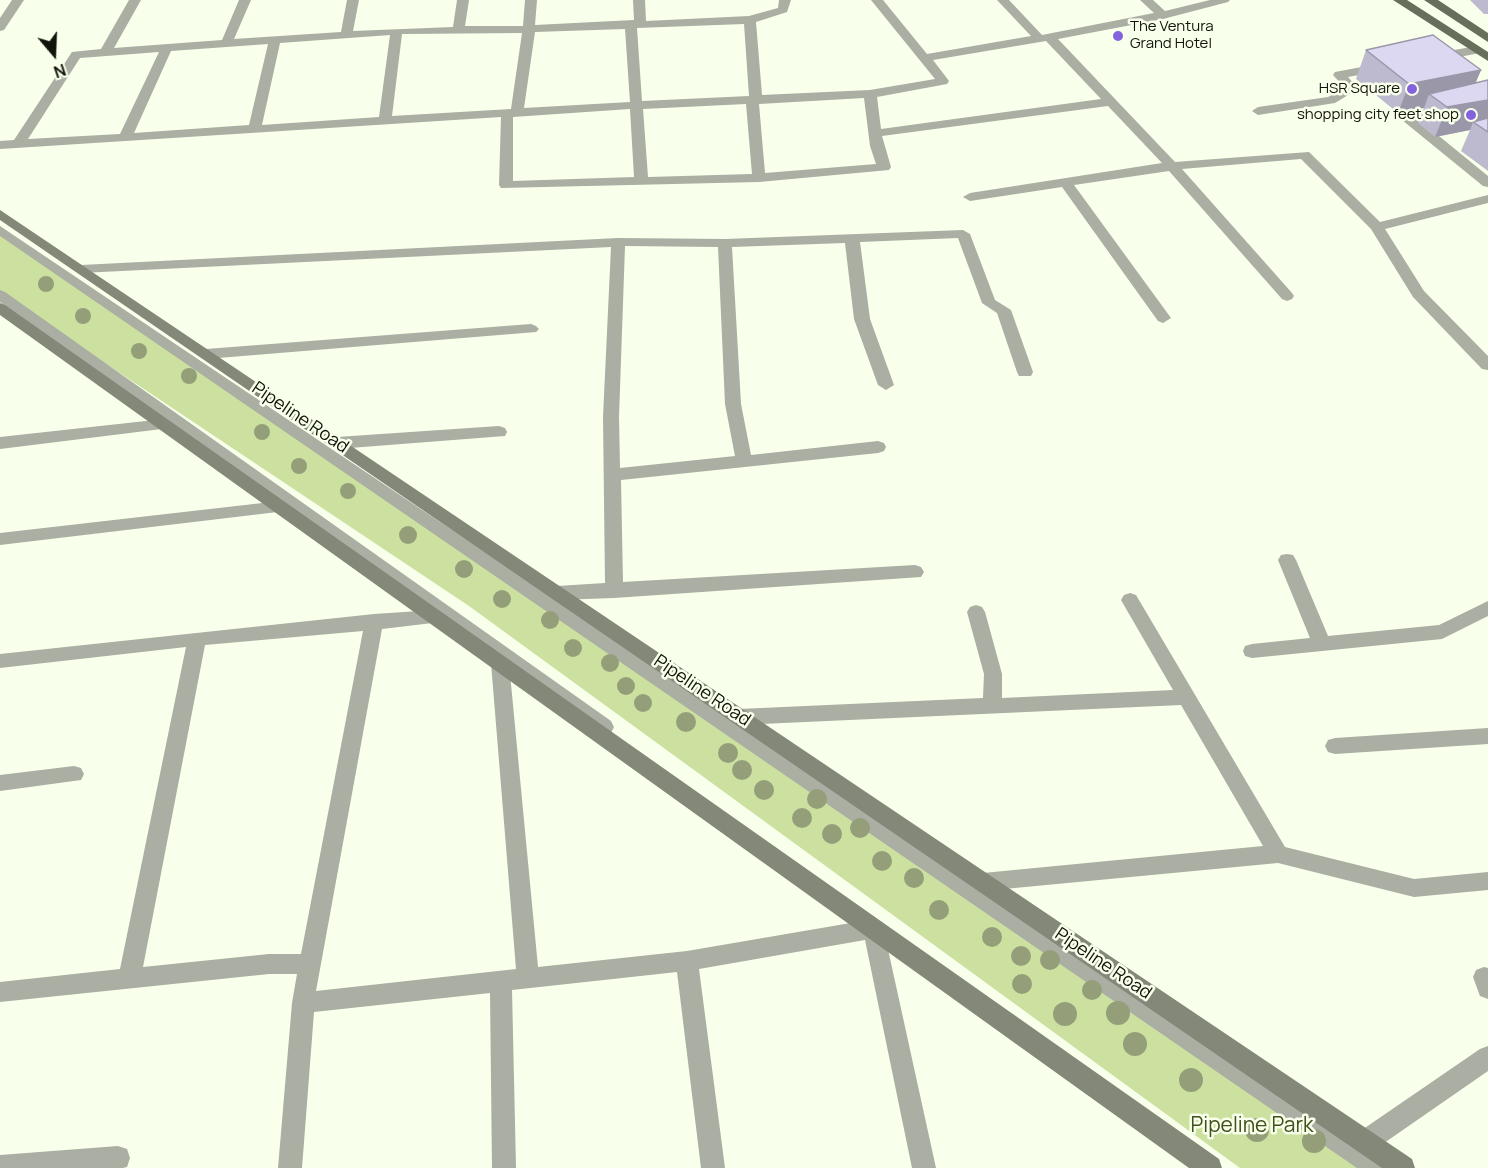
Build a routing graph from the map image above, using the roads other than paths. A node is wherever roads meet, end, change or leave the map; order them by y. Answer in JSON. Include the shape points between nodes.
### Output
{"nodes":[{"id":1,"x":18,"y":0,"type":"edge"},
{"id":2,"x":135,"y":0,"type":"edge"},
{"id":3,"x":245,"y":0,"type":"edge"},
{"id":4,"x":353,"y":0,"type":"edge"},
{"id":5,"x":463,"y":0,"type":"edge"},
{"id":6,"x":531,"y":0,"type":"edge"},
{"id":7,"x":639,"y":0,"type":"edge"},
{"id":8,"x":785,"y":0,"type":"edge"},
{"id":9,"x":877,"y":0,"type":"edge"},
{"id":10,"x":1003,"y":0,"type":"edge"},
{"id":11,"x":1146,"y":0,"type":"edge"},
{"id":12,"x":1224,"y":0,"type":"edge"},
{"id":13,"x":1399,"y":0,"type":"edge"},
{"id":14,"x":1430,"y":0,"type":"edge"},
{"id":15,"x":1163,"y":15,"type":"junction"},
{"id":16,"x":750,"y":20,"type":"junction"},
{"id":17,"x":636,"y":23,"type":"junction"},
{"id":18,"x":0,"y":27,"type":"edge"},
{"id":19,"x":529,"y":29,"type":"junction"},
{"id":20,"x":458,"y":30,"type":"junction"},
{"id":21,"x":396,"y":31,"type":"junction"},
{"id":22,"x":346,"y":34,"type":"junction"},
{"id":23,"x":1044,"y":38,"type":"junction"},
{"id":24,"x":1488,"y":38,"type":"edge"},
{"id":25,"x":275,"y":40,"type":"junction"},
{"id":26,"x":227,"y":43,"type":"junction"},
{"id":27,"x":166,"y":48,"type":"junction"},
{"id":28,"x":1476,"y":50,"type":"junction"},
{"id":29,"x":106,"y":52,"type":"junction"},
{"id":30,"x":1488,"y":57,"type":"edge"},
{"id":31,"x":925,"y":58,"type":"junction"},
{"id":32,"x":1418,"y":61,"type":"edge"},
{"id":33,"x":1394,"y":65,"type":"edge"},
{"id":34,"x":870,"y":94,"type":"junction"},
{"id":35,"x":754,"y":101,"type":"junction"},
{"id":36,"x":1111,"y":102,"type":"junction"},
{"id":37,"x":636,"y":105,"type":"junction"},
{"id":38,"x":1258,"y":111,"type":"dead end"},
{"id":39,"x":512,"y":114,"type":"junction"},
{"id":40,"x":1407,"y":117,"type":"edge"},
{"id":41,"x":385,"y":121,"type":"junction"},
{"id":42,"x":255,"y":129,"type":"junction"},
{"id":43,"x":877,"y":133,"type":"junction"},
{"id":44,"x":125,"y":137,"type":"junction"},
{"id":45,"x":19,"y":144,"type":"junction"},
{"id":46,"x":0,"y":145,"type":"edge"},
{"id":47,"x":1172,"y":166,"type":"junction"},
{"id":48,"x":759,"y":178,"type":"junction"},
{"id":49,"x":641,"y":180,"type":"junction"},
{"id":50,"x":1066,"y":183,"type":"junction"},
{"id":51,"x":1488,"y":183,"type":"edge"},
{"id":52,"x":970,"y":197,"type":"dead end"},
{"id":53,"x":1488,"y":199,"type":"edge"},
{"id":54,"x":0,"y":214,"type":"edge"},
{"id":55,"x":1377,"y":228,"type":"junction"},
{"id":56,"x":0,"y":230,"type":"edge"},
{"id":57,"x":852,"y":238,"type":"junction"},
{"id":58,"x":618,"y":242,"type":"junction"},
{"id":59,"x":725,"y":243,"type":"junction"},
{"id":60,"x":81,"y":269,"type":"junction"},
{"id":61,"x":0,"y":295,"type":"edge"},
{"id":62,"x":1287,"y":296,"type":"dead end"},
{"id":63,"x":0,"y":308,"type":"edge"},
{"id":64,"x":1163,"y":318,"type":"dead end"},
{"id":65,"x":531,"y":329,"type":"dead end"},
{"id":66,"x":206,"y":354,"type":"junction"},
{"id":67,"x":1488,"y":366,"type":"edge"},
{"id":68,"x":1025,"y":372,"type":"dead end"},
{"id":69,"x":886,"y":385,"type":"dead end"},
{"id":70,"x":164,"y":424,"type":"junction"},
{"id":71,"x":499,"y":432,"type":"dead end"},
{"id":72,"x":0,"y":442,"type":"edge"},
{"id":73,"x":337,"y":443,"type":"junction"},
{"id":74,"x":878,"y":447,"type":"dead end"},
{"id":75,"x":744,"y":461,"type":"junction"},
{"id":76,"x":612,"y":475,"type":"junction"},
{"id":77,"x":280,"y":507,"type":"junction"},
{"id":78,"x":0,"y":538,"type":"edge"},
{"id":79,"x":1287,"y":560,"type":"dead end"},
{"id":80,"x":915,"y":572,"type":"dead end"},
{"id":81,"x":614,"y":591,"type":"junction"},
{"id":82,"x":556,"y":593,"type":"junction"},
{"id":83,"x":1130,"y":600,"type":"dead end"},
{"id":84,"x":1488,"y":608,"type":"edge"},
{"id":85,"x":976,"y":612,"type":"dead end"},
{"id":86,"x":435,"y":617,"type":"junction"},
{"id":87,"x":374,"y":621,"type":"junction"},
{"id":88,"x":197,"y":639,"type":"junction"},
{"id":89,"x":1322,"y":644,"type":"junction"},
{"id":90,"x":1252,"y":651,"type":"dead end"},
{"id":91,"x":0,"y":661,"type":"edge"},
{"id":92,"x":500,"y":663,"type":"junction"},
{"id":93,"x":1186,"y":697,"type":"junction"},
{"id":94,"x":992,"y":705,"type":"junction"},
{"id":95,"x":740,"y":717,"type":"junction"},
{"id":96,"x":1488,"y":736,"type":"edge"},
{"id":97,"x":1335,"y":746,"type":"dead end"},
{"id":98,"x":74,"y":774,"type":"dead end"},
{"id":99,"x":0,"y":783,"type":"edge"},
{"id":100,"x":1278,"y":854,"type":"junction"},
{"id":101,"x":1488,"y":881,"type":"edge"},
{"id":102,"x":983,"y":882,"type":"junction"},
{"id":103,"x":874,"y":929,"type":"junction"},
{"id":104,"x":687,"y":961,"type":"junction"},
{"id":105,"x":311,"y":964,"type":"junction"},
{"id":106,"x":528,"y":978,"type":"junction"},
{"id":107,"x":129,"y":979,"type":"junction"},
{"id":108,"x":501,"y":982,"type":"junction"},
{"id":109,"x":0,"y":992,"type":"edge"},
{"id":110,"x":303,"y":1003,"type":"junction"},
{"id":111,"x":1488,"y":1057,"type":"edge"},
{"id":112,"x":1365,"y":1142,"type":"junction"},
{"id":113,"x":118,"y":1158,"type":"dead end"},
{"id":114,"x":0,"y":1167,"type":"edge"},
{"id":115,"x":290,"y":1168,"type":"edge"},
{"id":116,"x":504,"y":1168,"type":"edge"},
{"id":117,"x":713,"y":1168,"type":"edge"},
{"id":118,"x":924,"y":1168,"type":"edge"},
{"id":119,"x":1210,"y":1168,"type":"edge"},
{"id":120,"x":1222,"y":1168,"type":"edge"},
{"id":121,"x":1378,"y":1168,"type":"edge"},
{"id":122,"x":1403,"y":1168,"type":"edge"}],
"edges":[{"from":1,"to":18,"type":"street"},
{"from":2,"to":29,"type":"street"},
{"from":3,"to":26,"type":"street"},
{"from":4,"to":22,"type":"street"},
{"from":5,"to":20,"type":"street"},
{"from":6,"to":19,"type":"street"},
{"from":7,"to":17,"type":"street"},
{"from":8,"to":16,"type":"street","via":[[783,10]]},
{"from":9,"to":31,"type":"street"},
{"from":10,"to":23,"type":"street"},
{"from":11,"to":15,"type":"street"},
{"from":12,"to":15,"type":"street"},
{"from":13,"to":28,"type":"main road"},
{"from":14,"to":24,"type":"main road"},
{"from":15,"to":23,"type":"street"},
{"from":16,"to":17,"type":"street"},
{"from":16,"to":35,"type":"street"},
{"from":17,"to":19,"type":"street"},
{"from":17,"to":37,"type":"street"},
{"from":19,"to":20,"type":"street"},
{"from":19,"to":39,"type":"street"},
{"from":20,"to":21,"type":"street"},
{"from":21,"to":22,"type":"street"},
{"from":21,"to":41,"type":"street"},
{"from":22,"to":25,"type":"street"},
{"from":23,"to":31,"type":"street"},
{"from":23,"to":36,"type":"street"},
{"from":25,"to":26,"type":"street"},
{"from":25,"to":42,"type":"street"},
{"from":26,"to":27,"type":"street"},
{"from":27,"to":29,"type":"street"},
{"from":27,"to":44,"type":"street"},
{"from":28,"to":30,"type":"main road"},
{"from":28,"to":32,"type":"street"},
{"from":29,"to":45,"type":"street","via":[[76,55]]},
{"from":31,"to":34,"type":"street","via":[[944,81]]},
{"from":33,"to":38,"type":"street","via":[[1339,75],[1350,85],[1347,92],[1331,100]]},
{"from":34,"to":35,"type":"street"},
{"from":34,"to":43,"type":"street"},
{"from":35,"to":37,"type":"street"},
{"from":35,"to":48,"type":"street"},
{"from":36,"to":43,"type":"street"},
{"from":36,"to":47,"type":"street"},
{"from":37,"to":39,"type":"street"},
{"from":37,"to":49,"type":"street"},
{"from":39,"to":41,"type":"street"},
{"from":39,"to":49,"type":"street","via":[[506,185]]},
{"from":40,"to":51,"type":"street"},
{"from":41,"to":42,"type":"street"},
{"from":42,"to":44,"type":"street"},
{"from":43,"to":48,"type":"street","via":[[884,167]]},
{"from":44,"to":45,"type":"street"},
{"from":45,"to":46,"type":"street"},
{"from":47,"to":50,"type":"street"},
{"from":47,"to":55,"type":"street","via":[[1304,155]]},
{"from":47,"to":62,"type":"street"},
{"from":48,"to":49,"type":"street"},
{"from":50,"to":52,"type":"street"},
{"from":50,"to":64,"type":"street"},
{"from":53,"to":55,"type":"street"},
{"from":54,"to":60,"type":"main road","name":"Pipeline Road"},
{"from":55,"to":67,"type":"street","via":[[1418,294]]},
{"from":56,"to":121,"type":"street"},
{"from":57,"to":59,"type":"street"},
{"from":57,"to":68,"type":"street","via":[[963,234],[989,303],[1004,310]]},
{"from":57,"to":69,"type":"street","via":[[862,319]]},
{"from":58,"to":59,"type":"street"},
{"from":58,"to":60,"type":"street"},
{"from":58,"to":76,"type":"street"},
{"from":59,"to":75,"type":"street","via":[[733,404]]},
{"from":60,"to":66,"type":"main road","name":"Pipeline Road"},
{"from":61,"to":120,"type":"street"},
{"from":63,"to":70,"type":"main road"},
{"from":65,"to":66,"type":"street"},
{"from":66,"to":73,"type":"main road","name":"Pipeline Road"},
{"from":70,"to":72,"type":"street"},
{"from":70,"to":77,"type":"main road"},
{"from":71,"to":73,"type":"street"},
{"from":73,"to":82,"type":"main road","name":"Pipeline Road"},
{"from":74,"to":75,"type":"street"},
{"from":75,"to":76,"type":"street"},
{"from":76,"to":81,"type":"street"},
{"from":77,"to":78,"type":"street"},
{"from":77,"to":86,"type":"main road"},
{"from":79,"to":89,"type":"street"},
{"from":80,"to":81,"type":"street"},
{"from":81,"to":82,"type":"street"},
{"from":82,"to":95,"type":"main road","name":"Pipeline Road"},
{"from":83,"to":93,"type":"street"},
{"from":84,"to":89,"type":"street","via":[[1442,632]]},
{"from":85,"to":94,"type":"street","via":[[993,674]]},
{"from":86,"to":87,"type":"street"},
{"from":86,"to":92,"type":"main road"},
{"from":87,"to":88,"type":"street"},
{"from":87,"to":105,"type":"street"},
{"from":88,"to":91,"type":"street"},
{"from":88,"to":107,"type":"street"},
{"from":89,"to":90,"type":"street"},
{"from":92,"to":103,"type":"main road"},
{"from":92,"to":106,"type":"street"},
{"from":93,"to":94,"type":"street"},
{"from":93,"to":100,"type":"street"},
{"from":94,"to":95,"type":"street"},
{"from":95,"to":102,"type":"main road","name":"Pipeline Road"},
{"from":96,"to":97,"type":"street"},
{"from":98,"to":99,"type":"street"},
{"from":100,"to":101,"type":"street","via":[[1414,888]]},
{"from":100,"to":102,"type":"street"},
{"from":102,"to":112,"type":"main road","name":"Pipeline Road"},
{"from":103,"to":104,"type":"street"},
{"from":103,"to":118,"type":"street"},
{"from":103,"to":119,"type":"main road"},
{"from":104,"to":106,"type":"street"},
{"from":104,"to":117,"type":"street"},
{"from":105,"to":107,"type":"street","via":[[269,964]]},
{"from":105,"to":110,"type":"street"},
{"from":106,"to":108,"type":"street"},
{"from":107,"to":109,"type":"street"},
{"from":108,"to":110,"type":"street"},
{"from":108,"to":116,"type":"street"},
{"from":110,"to":115,"type":"street"},
{"from":111,"to":112,"type":"street"},
{"from":112,"to":122,"type":"main road","name":"Pipeline Road"},
{"from":113,"to":114,"type":"street"}]}
